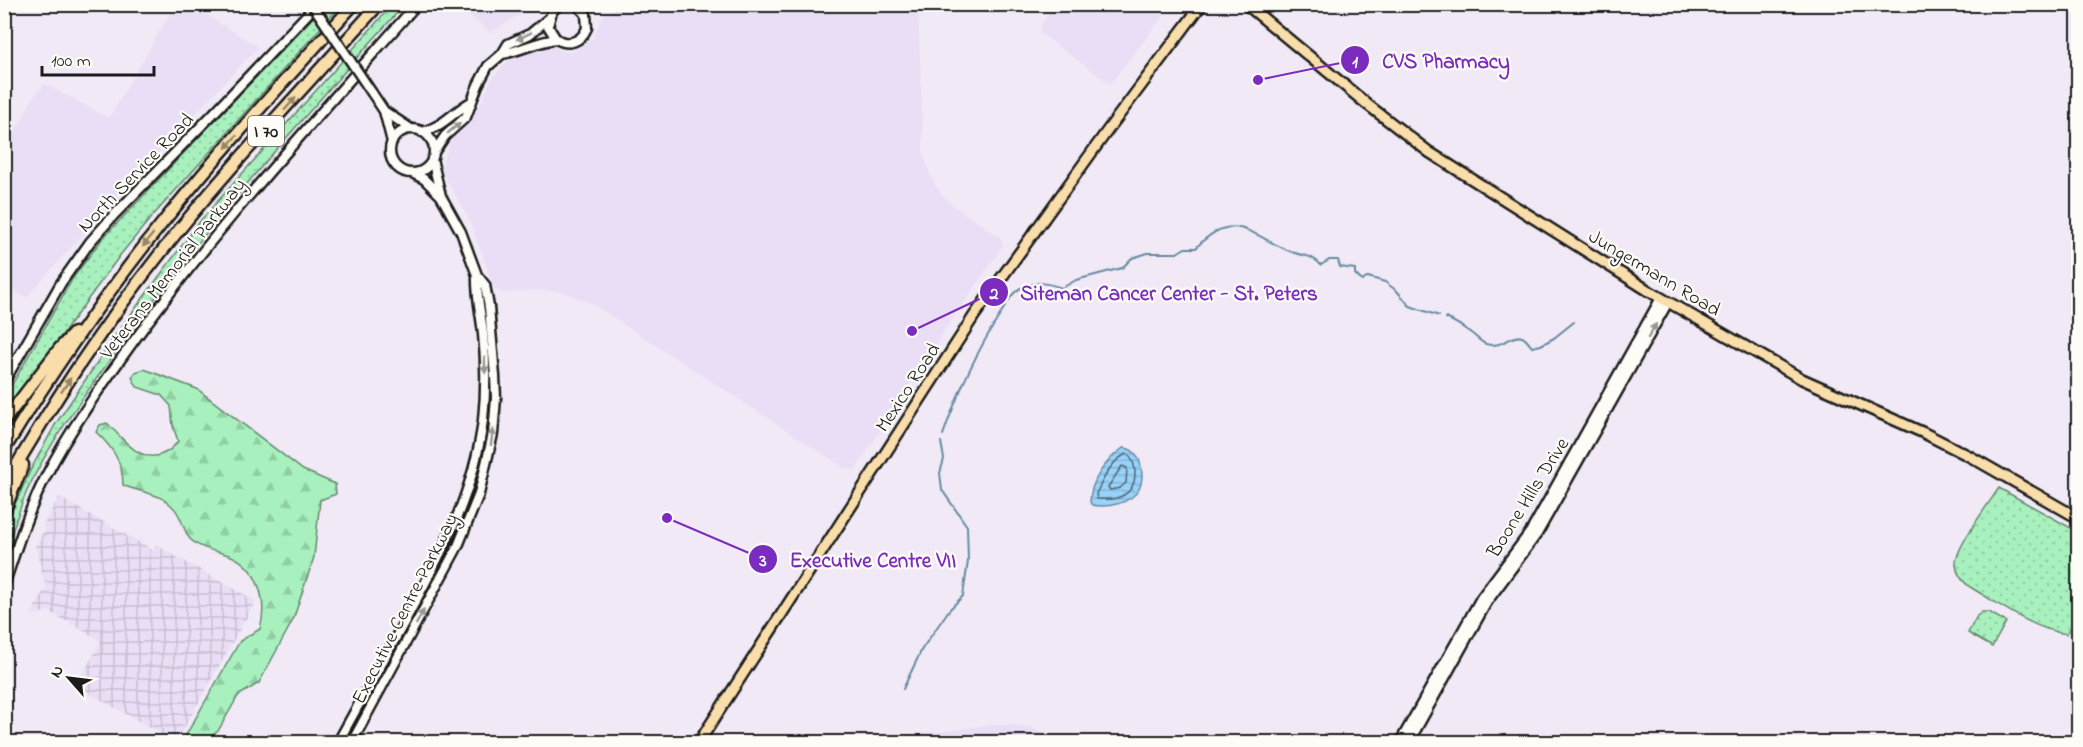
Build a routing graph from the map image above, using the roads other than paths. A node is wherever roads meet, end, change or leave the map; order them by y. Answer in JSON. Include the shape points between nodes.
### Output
{"nodes":[{"id":1,"x":312,"y":4,"type":"edge"},
{"id":2,"x":317,"y":4,"type":"edge"},
{"id":3,"x":354,"y":4,"type":"edge"},
{"id":4,"x":379,"y":4,"type":"edge"},
{"id":5,"x":417,"y":4,"type":"edge"},
{"id":6,"x":576,"y":4,"type":"edge"},
{"id":7,"x":1202,"y":4,"type":"edge"},
{"id":8,"x":1246,"y":4,"type":"edge"},
{"id":9,"x":555,"y":6,"type":"edge"},
{"id":10,"x":549,"y":19,"type":"junction"},
{"id":11,"x":557,"y":39,"type":"junction"},
{"id":12,"x":502,"y":54,"type":"junction"},
{"id":13,"x":471,"y":102,"type":"junction"},
{"id":14,"x":384,"y":111,"type":"junction"},
{"id":15,"x":411,"y":129,"type":"junction"},
{"id":16,"x":422,"y":132,"type":"junction"},
{"id":17,"x":392,"y":142,"type":"junction"},
{"id":18,"x":433,"y":156,"type":"junction"},
{"id":19,"x":412,"y":173,"type":"junction"},
{"id":20,"x":441,"y":196,"type":"junction"},
{"id":21,"x":477,"y":275,"type":"junction"},
{"id":22,"x":1665,"y":300,"type":"junction"},
{"id":23,"x":100,"y":304,"type":"junction"},
{"id":24,"x":4,"y":382,"type":"edge"},
{"id":25,"x":4,"y":422,"type":"edge"},
{"id":26,"x":35,"y":434,"type":"junction"},
{"id":27,"x":4,"y":450,"type":"edge"},
{"id":28,"x":4,"y":487,"type":"edge"},
{"id":29,"x":4,"y":512,"type":"edge"},
{"id":30,"x":2079,"y":518,"type":"edge"},
{"id":31,"x":4,"y":586,"type":"edge"},
{"id":32,"x":338,"y":742,"type":"edge"},
{"id":33,"x":352,"y":742,"type":"edge"},
{"id":34,"x":699,"y":742,"type":"edge"},
{"id":35,"x":1400,"y":742,"type":"edge"},
{"id":36,"x":1409,"y":742,"type":"edge"}],
"edges":[{"from":1,"to":14,"type":"street","bridge":true},
{"from":2,"to":24,"type":"street","name":"North Service Road","via":[[90,242]]},
{"from":3,"to":23,"type":"highway","number":"I 70","one_way":true,"via":[[193,186]]},
{"from":26,"to":4,"type":"highway","number":"I 70","one_way":true,"via":[[110,321],[183,225]]},
{"from":5,"to":31,"type":"street","name":"Veterans Memorial Parkway","via":[[225,223],[108,377],[46,475]]},
{"from":6,"to":11,"type":"street","via":[[586,14],[586,32],[575,42]]},
{"from":7,"to":34,"type":"main road","name":"Mexico Road","via":[[974,316]]},
{"from":8,"to":22,"type":"main road","name":"Jungermann Road","via":[[1429,152]]},
{"from":9,"to":10,"type":"street"},
{"from":10,"to":11,"type":"street","via":[[550,31]]},
{"from":10,"to":12,"type":"street","one_way":true,"via":[[508,44]]},
{"from":11,"to":12,"type":"street"},
{"from":12,"to":13,"type":"street","via":[[483,74]]},
{"from":13,"to":16,"type":"street","via":[[442,124]]},
{"from":18,"to":13,"type":"street","one_way":true,"via":[[445,136],[466,117]]},
{"from":14,"to":15,"type":"street"},
{"from":14,"to":17,"type":"street"},
{"from":15,"to":16,"type":"street"},
{"from":15,"to":17,"type":"street"},
{"from":16,"to":18,"type":"street","via":[[432,142]]},
{"from":17,"to":19,"type":"street","via":[[393,163]]},
{"from":18,"to":19,"type":"street","via":[[424,170]]},
{"from":18,"to":20,"type":"street","name":"Executive Centre Parkway"},
{"from":19,"to":20,"type":"street","name":"Executive Centre Parkway"},
{"from":20,"to":21,"type":"street","name":"Executive Centre Parkway","via":[[462,232]]},
{"from":21,"to":32,"type":"street","name":"Executive Centre Parkway","one_way":true,"via":[[486,391],[472,479],[446,546]]},
{"from":33,"to":21,"type":"street","name":"Executive Centre Parkway","one_way":true,"via":[[458,546],[488,461],[496,398],[494,353],[487,297]]},
{"from":22,"to":30,"type":"main road","name":"Jungermann Road","via":[[1802,379],[1924,433]]},
{"from":22,"to":35,"type":"street","name":"Boone Hills Drive","via":[[1531,531],[1481,598]]},
{"from":36,"to":22,"type":"street","name":"Boone Hills Drive","one_way":true,"via":[[1487,602],[1537,534]]},
{"from":23,"to":25,"type":"highway","via":[[59,349]]},
{"from":23,"to":27,"type":"highway","number":"I 70"},
{"from":26,"to":28,"type":"highway","number":"I 70"},
{"from":26,"to":29,"type":"highway"}]}
